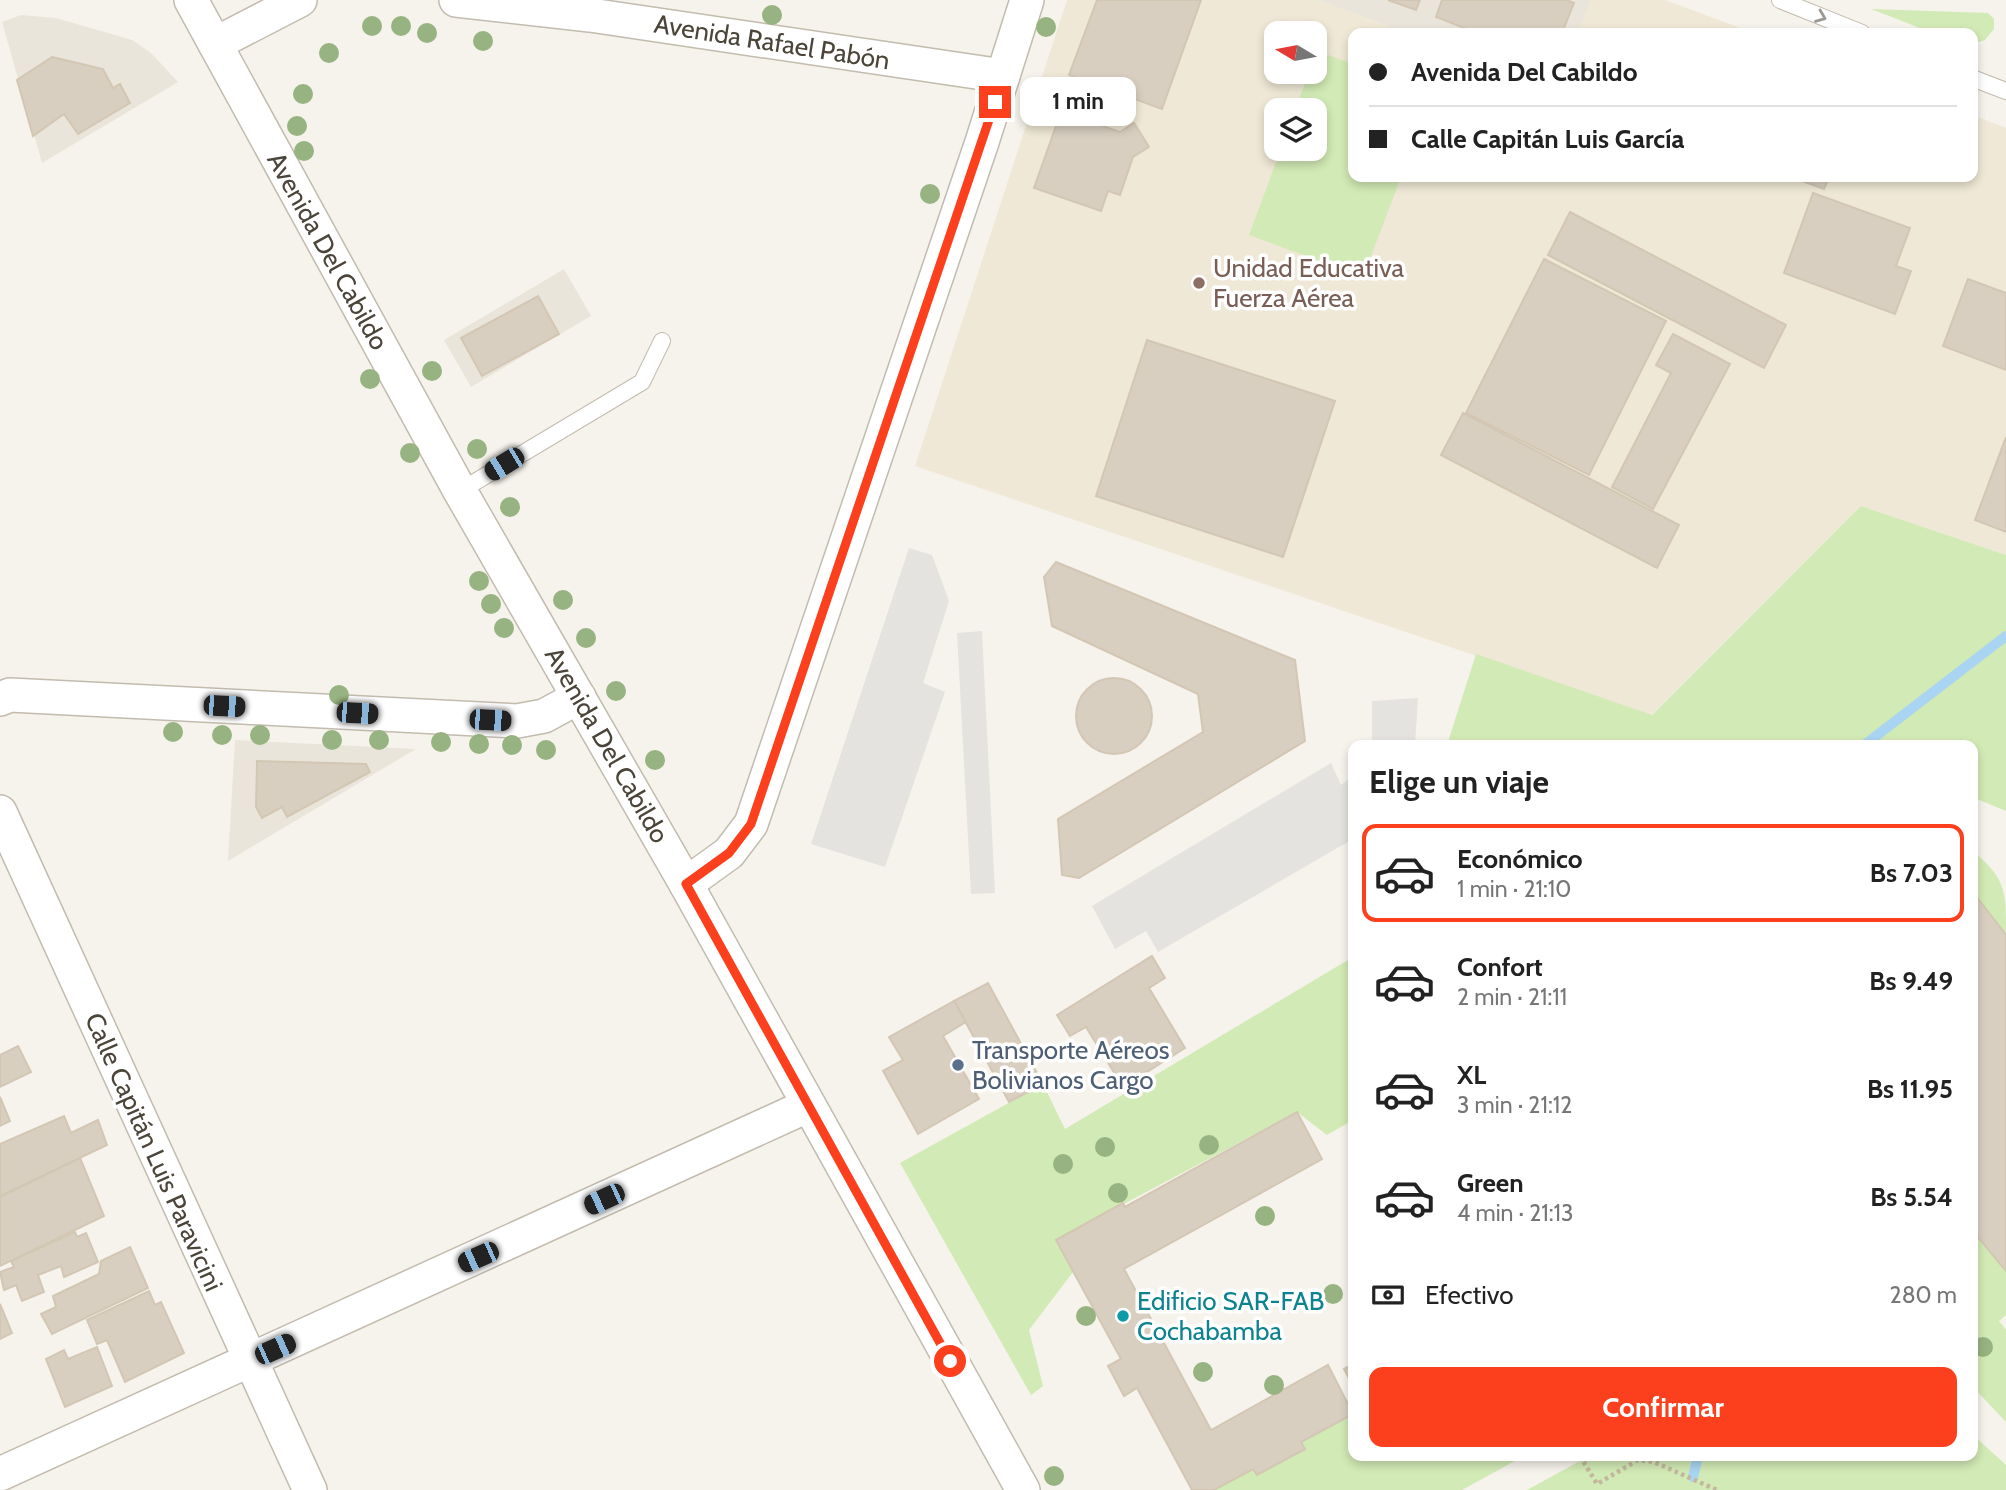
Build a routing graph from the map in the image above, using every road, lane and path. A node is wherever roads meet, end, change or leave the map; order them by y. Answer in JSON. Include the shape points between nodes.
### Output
{"nodes":[{"id":1,"x":191,"y":0,"type":"edge"},
{"id":2,"x":300,"y":0,"type":"edge"},
{"id":3,"x":456,"y":0,"type":"edge"},
{"id":4,"x":1027,"y":0,"type":"edge"},
{"id":5,"x":1780,"y":0,"type":"edge"},
{"id":6,"x":593,"y":7,"type":"edge"},
{"id":7,"x":1850,"y":28,"type":"edge"},
{"id":8,"x":215,"y":44,"type":"junction"},
{"id":9,"x":1003,"y":76,"type":"junction"},
{"id":10,"x":1978,"y":80,"type":"edge"},
{"id":11,"x":2006,"y":91,"type":"edge"},
{"id":12,"x":662,"y":341,"type":"dead end"},
{"id":13,"x":460,"y":491,"type":"junction"},
{"id":14,"x":579,"y":696,"type":"junction"},
{"id":15,"x":0,"y":699,"type":"edge"},
{"id":16,"x":0,"y":812,"type":"edge"},
{"id":17,"x":686,"y":884,"type":"junction"},
{"id":18,"x":807,"y":1106,"type":"junction"},
{"id":19,"x":250,"y":1361,"type":"junction"},
{"id":20,"x":1583,"y":1461,"type":"edge"},
{"id":21,"x":1636,"y":1461,"type":"edge"},
{"id":22,"x":1646,"y":1461,"type":"edge"},
{"id":23,"x":0,"y":1474,"type":"edge"},
{"id":24,"x":310,"y":1490,"type":"edge"},
{"id":25,"x":1023,"y":1490,"type":"edge"},
{"id":26,"x":1717,"y":1490,"type":"edge"}],
"edges":[{"from":1,"to":8,"type":"street","name":"Avenida Del Cabildo"},
{"from":2,"to":8,"type":"street"},
{"from":3,"to":6,"type":"street","name":"Avenida Rafael Pabón"},
{"from":4,"to":9,"type":"street"},
{"from":5,"to":7,"type":"lane","one_way":true},
{"from":6,"to":9,"type":"street","name":"Avenida Rafael Pabón"},
{"from":8,"to":13,"type":"street","name":"Avenida Del Cabildo"},
{"from":9,"to":17,"type":"street","via":[[751,824],[729,853]]},
{"from":10,"to":11,"type":"lane"},
{"from":12,"to":13,"type":"lane","via":[[642,382]]},
{"from":13,"to":14,"type":"street","name":"Avenida Del Cabildo"},
{"from":14,"to":15,"type":"street","via":[[544,716],[517,721],[10,695]]},
{"from":14,"to":17,"type":"street","name":"Avenida Del Cabildo"},
{"from":16,"to":19,"type":"street","name":"Calle Capitán Luis Paravicini"},
{"from":17,"to":18,"type":"street","name":"Avenida Del Cabildo"},
{"from":18,"to":19,"type":"street"},
{"from":18,"to":25,"type":"street","name":"Avenida Del Cabildo"},
{"from":19,"to":23,"type":"street"},
{"from":19,"to":24,"type":"street","name":"Calle Capitán Luis Paravicini"},
{"from":20,"to":21,"type":"path","via":[[1597,1484]]},
{"from":22,"to":26,"type":"path"}]}
